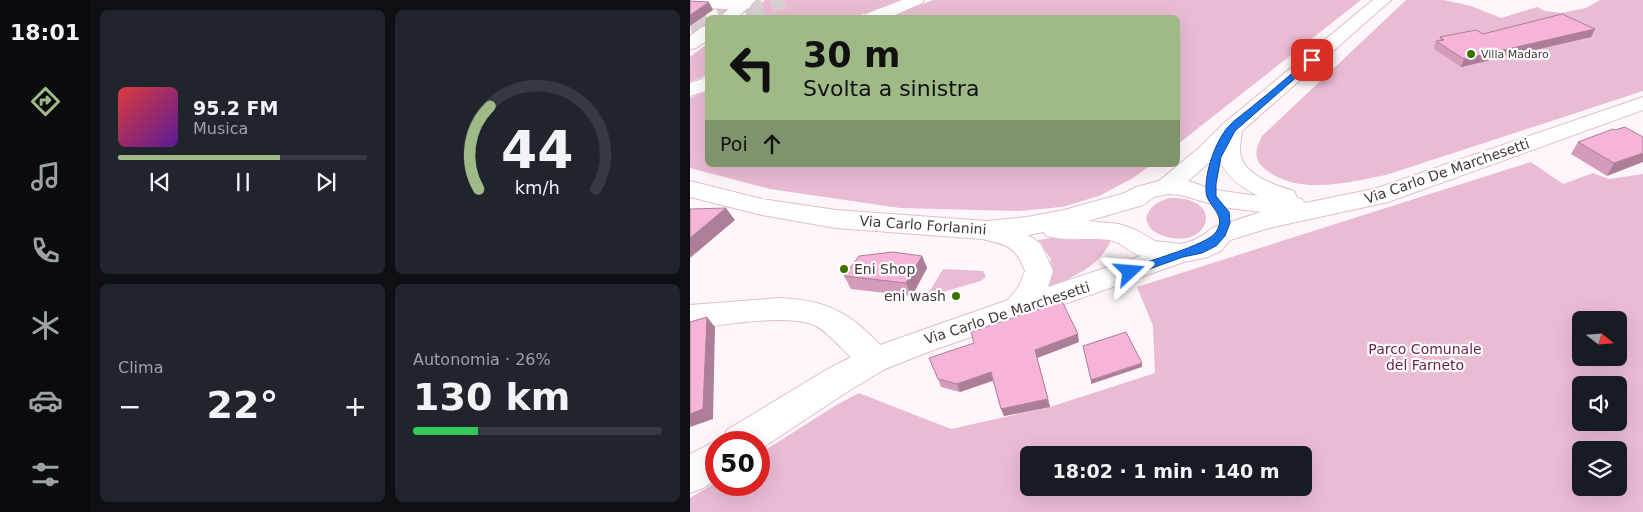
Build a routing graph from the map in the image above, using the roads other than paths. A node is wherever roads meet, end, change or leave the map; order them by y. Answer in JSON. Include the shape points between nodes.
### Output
{"nodes":[{"id":1,"x":916,"y":0,"type":"edge"},
{"id":2,"x":1383,"y":0,"type":"edge"},
{"id":3,"x":690,"y":2,"type":"edge"},
{"id":4,"x":746,"y":2,"type":"edge"},
{"id":5,"x":730,"y":15,"type":"edge"},
{"id":6,"x":879,"y":15,"type":"edge"},
{"id":7,"x":705,"y":34,"type":"edge"},
{"id":8,"x":690,"y":44,"type":"edge"},
{"id":9,"x":705,"y":84,"type":"edge"},
{"id":10,"x":690,"y":90,"type":"edge"},
{"id":11,"x":1643,"y":103,"type":"edge"},
{"id":12,"x":1231,"y":129,"type":"junction"},
{"id":13,"x":1168,"y":186,"type":"junction"},
{"id":14,"x":690,"y":189,"type":"edge"},
{"id":15,"x":1211,"y":197,"type":"junction"},
{"id":16,"x":1134,"y":199,"type":"junction"},
{"id":17,"x":1345,"y":204,"type":"junction"},
{"id":18,"x":987,"y":230,"type":"junction"},
{"id":19,"x":1221,"y":234,"type":"junction"},
{"id":20,"x":1128,"y":237,"type":"junction"},
{"id":21,"x":1181,"y":254,"type":"junction"},
{"id":22,"x":1061,"y":296,"type":"junction"},
{"id":23,"x":1017,"y":310,"type":"junction"},
{"id":24,"x":690,"y":317,"type":"edge"},
{"id":25,"x":874,"y":360,"type":"junction"},
{"id":26,"x":757,"y":431,"type":"edge"},
{"id":27,"x":705,"y":465,"type":"edge"},
{"id":28,"x":690,"y":475,"type":"edge"}],
"edges":[{"from":1,"to":6,"type":"main road"},
{"from":2,"to":12,"type":"main road","name":"Via Carlo Forlanini"},
{"from":3,"to":4,"type":"main road"},
{"from":4,"to":5,"type":"main road"},
{"from":7,"to":8,"type":"main road"},
{"from":9,"to":10,"type":"main road"},
{"from":11,"to":17,"type":"main road","name":"Via Carlo De Marchesetti","via":[[1379,196]]},
{"from":12,"to":13,"type":"main road","name":"Via Carlo Forlanini"},
{"from":12,"to":15,"type":"main road","via":[[1216,157]]},
{"from":12,"to":17,"type":"main road","via":[[1229,154],[1236,168],[1252,184],[1292,198]]},
{"from":13,"to":15,"type":"main road","via":[[1192,188]]},
{"from":13,"to":16,"type":"main road","name":"Via Carlo Forlanini","via":[[1145,192]]},
{"from":14,"to":18,"type":"main road","name":"Via Carlo Forlanini","via":[[762,207],[836,219]]},
{"from":15,"to":17,"type":"main road","via":[[1262,204]]},
{"from":15,"to":19,"type":"main road","via":[[1224,212]]},
{"from":16,"to":18,"type":"main road","name":"Via Carlo Forlanini","via":[[1064,219]]},
{"from":16,"to":20,"type":"main road","via":[[1123,220]]},
{"from":17,"to":19,"type":"main road","name":"Via Carlo De Marchesetti","via":[[1266,220]]},
{"from":18,"to":20,"type":"main road","via":[[1090,230]]},
{"from":18,"to":23,"type":"main road","via":[[1015,238],[1031,251],[1039,271],[1032,290]]},
{"from":19,"to":21,"type":"main road","name":"Via Carlo De Marchesetti","via":[[1198,250]]},
{"from":20,"to":21,"type":"main road","via":[[1148,248]]},
{"from":20,"to":22,"type":"main road","via":[[1125,253],[1111,268]]},
{"from":21,"to":22,"type":"main road","name":"Via Carlo De Marchesetti"},
{"from":22,"to":23,"type":"main road","name":"Via Carlo De Marchesetti"},
{"from":23,"to":25,"type":"main road","name":"Via Carlo De Marchesetti"},
{"from":24,"to":25,"type":"main road","via":[[809,310],[828,318],[848,333]]},
{"from":25,"to":26,"type":"main road","name":"Via Carlo De Marchesetti"},
{"from":27,"to":28,"type":"main road"}]}
